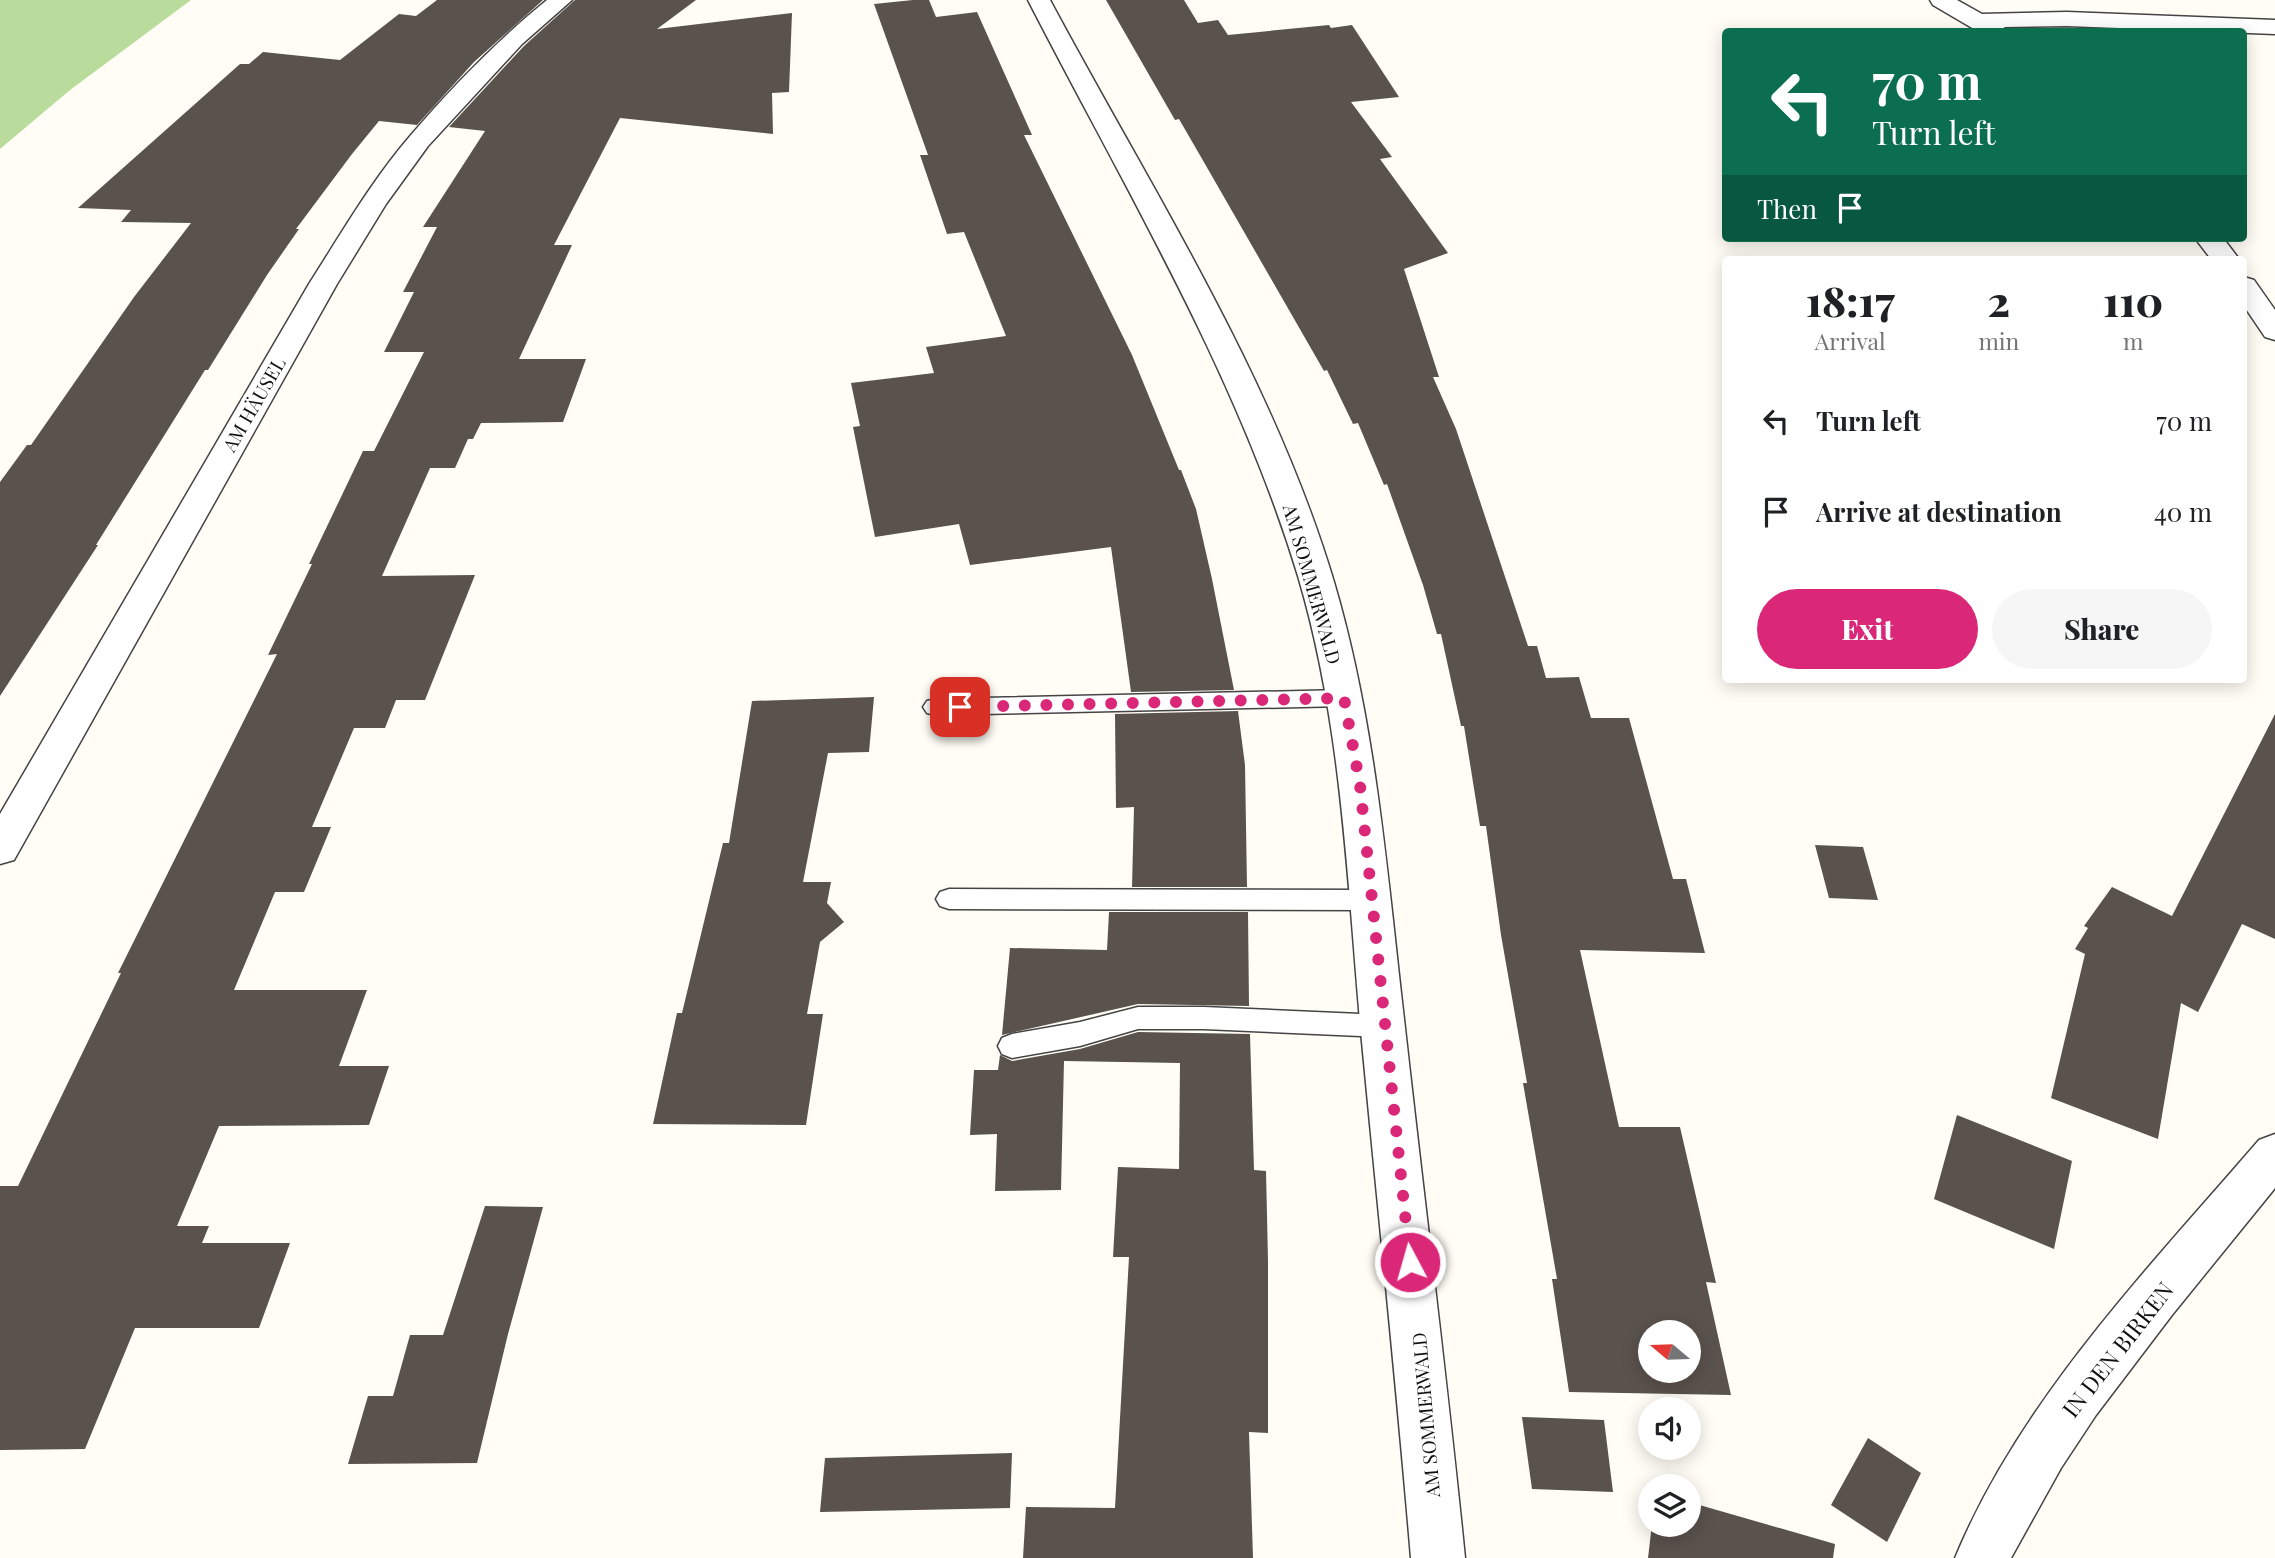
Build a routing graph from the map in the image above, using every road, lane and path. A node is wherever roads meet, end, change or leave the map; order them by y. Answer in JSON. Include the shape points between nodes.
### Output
{"nodes":[{"id":1,"x":561,"y":0,"type":"edge"},
{"id":2,"x":1039,"y":0,"type":"edge"},
{"id":3,"x":1941,"y":0,"type":"edge"},
{"id":4,"x":2104,"y":0,"type":"edge"},
{"id":5,"x":2131,"y":21,"type":"junction"},
{"id":6,"x":1989,"y":27,"type":"edge"},
{"id":7,"x":2273,"y":37,"type":"edge"},
{"id":8,"x":2212,"y":242,"type":"edge"},
{"id":9,"x":2223,"y":256,"type":"edge"},
{"id":10,"x":2247,"y":290,"type":"edge"},
{"id":11,"x":2275,"y":331,"type":"edge"},
{"id":12,"x":1344,"y":698,"type":"junction"},
{"id":13,"x":935,"y":707,"type":"dead end"},
{"id":14,"x":0,"y":849,"type":"edge"},
{"id":15,"x":949,"y":899,"type":"dead end"},
{"id":16,"x":1370,"y":900,"type":"junction"},
{"id":17,"x":1383,"y":1026,"type":"junction"},
{"id":18,"x":1012,"y":1046,"type":"dead end"},
{"id":19,"x":2275,"y":1154,"type":"edge"},
{"id":20,"x":1438,"y":1558,"type":"edge"},
{"id":21,"x":1982,"y":1558,"type":"edge"}],
"edges":[{"from":1,"to":14,"type":"street","name":"AM HÄUSEL","via":[[472,82],[419,141],[374,203],[309,307]]},
{"from":2,"to":12,"type":"street","name":"AM SOMMERWALD","via":[[1220,340],[1261,430],[1298,522],[1328,618]]},
{"from":3,"to":6,"type":"street"},
{"from":4,"to":5,"type":"street"},
{"from":5,"to":6,"type":"street","via":[[2067,19]]},
{"from":5,"to":7,"type":"street","via":[[2251,26]]},
{"from":8,"to":9,"type":"street"},
{"from":10,"to":11,"type":"street"},
{"from":12,"to":13,"type":"lane"},
{"from":12,"to":16,"type":"street","name":"AM SOMMERWALD","via":[[1360,785]]},
{"from":15,"to":16,"type":"lane"},
{"from":16,"to":17,"type":"street","name":"AM SOMMERWALD"},
{"from":17,"to":18,"type":"lane","via":[[1138,1018]]},
{"from":17,"to":20,"type":"street","name":"AM SOMMERWALD"},
{"from":19,"to":21,"type":"street","name":"IN DEN BIRKEN","via":[[2070,1405],[2005,1510]]}]}
